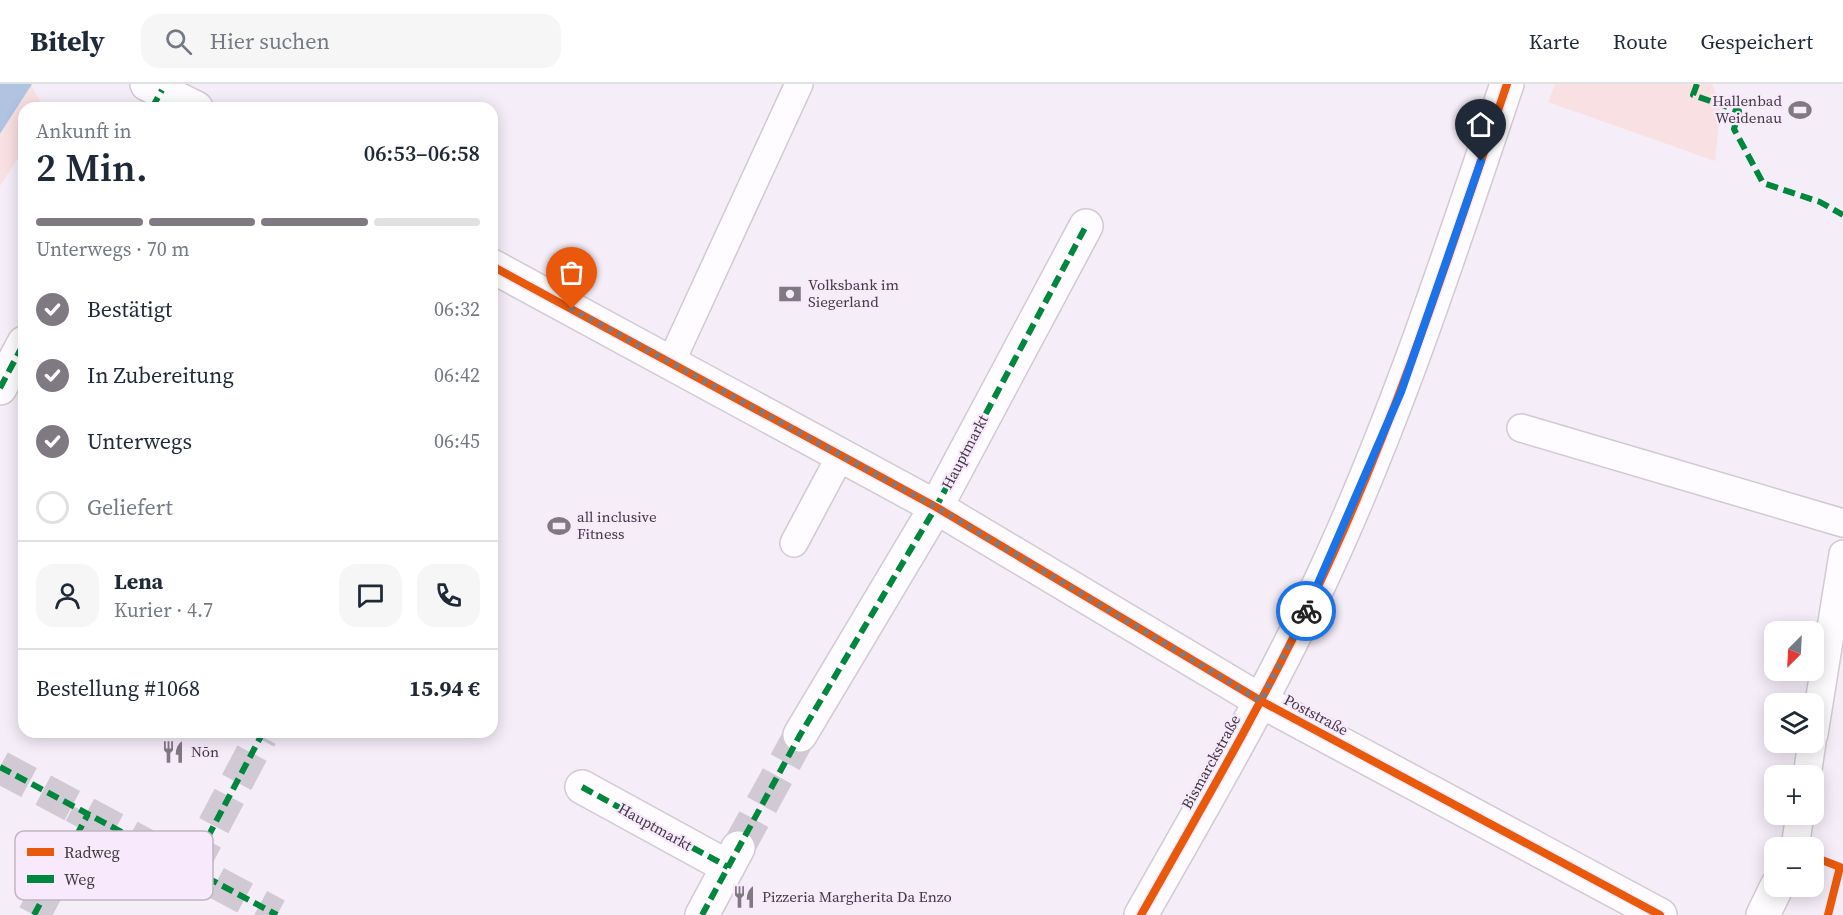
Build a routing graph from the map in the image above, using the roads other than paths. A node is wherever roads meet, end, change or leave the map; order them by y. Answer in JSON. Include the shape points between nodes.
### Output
{"nodes":[{"id":1,"x":799,"y":84,"type":"edge"},
{"id":2,"x":1507,"y":84,"type":"edge"},
{"id":3,"x":154,"y":94,"type":"edge"},
{"id":4,"x":178,"y":102,"type":"edge"},
{"id":5,"x":1086,"y":226,"type":"dead end"},
{"id":6,"x":498,"y":269,"type":"edge"},
{"id":7,"x":18,"y":360,"type":"edge"},
{"id":8,"x":671,"y":362,"type":"junction"},
{"id":9,"x":0,"y":388,"type":"edge"},
{"id":10,"x":1521,"y":428,"type":"dead end"},
{"id":11,"x":841,"y":455,"type":"junction"},
{"id":12,"x":936,"y":507,"type":"junction"},
{"id":13,"x":1843,"y":523,"type":"edge"},
{"id":14,"x":794,"y":543,"type":"dead end"},
{"id":15,"x":1843,"y":554,"type":"edge"},
{"id":16,"x":1821,"y":693,"type":"edge"},
{"id":17,"x":1261,"y":701,"type":"junction"},
{"id":18,"x":800,"y":735,"type":"tunnel mouth"},
{"id":19,"x":582,"y":787,"type":"dead end"},
{"id":20,"x":1772,"y":897,"type":"edge"},
{"id":21,"x":702,"y":915,"type":"edge"},
{"id":22,"x":1141,"y":915,"type":"edge"},
{"id":23,"x":1660,"y":915,"type":"edge"},
{"id":24,"x":1763,"y":915,"type":"edge"}],
"edges":[{"from":1,"to":8,"type":"lane"},
{"from":2,"to":17,"type":"street","name":"Bismarckstraße","via":[[1401,392],[1316,592]]},
{"from":3,"to":4,"type":"street"},
{"from":5,"to":12,"type":"street","name":"Hauptmarkt"},
{"from":6,"to":8,"type":"street","name":"Poststraße"},
{"from":7,"to":9,"type":"street"},
{"from":8,"to":11,"type":"street","name":"Poststraße"},
{"from":10,"to":13,"type":"lane"},
{"from":11,"to":12,"type":"street","name":"Poststraße"},
{"from":11,"to":14,"type":"lane"},
{"from":12,"to":17,"type":"street","name":"Poststraße"},
{"from":12,"to":18,"type":"street","name":"Hauptmarkt"},
{"from":15,"to":16,"type":"lane"},
{"from":17,"to":22,"type":"street","name":"Bismarckstraße"},
{"from":17,"to":23,"type":"street","name":"Poststraße"},
{"from":19,"to":21,"type":"street","name":"Hauptmarkt","via":[[733,858]]},
{"from":20,"to":24,"type":"street"}]}
